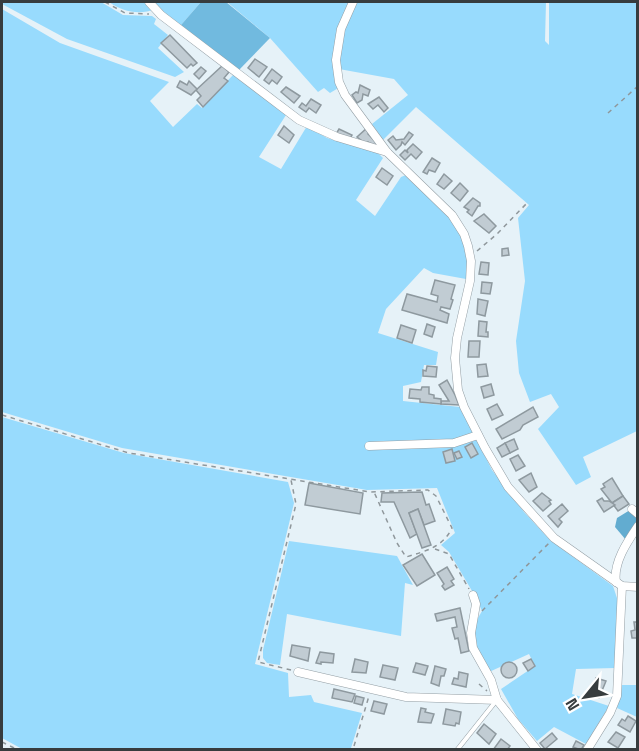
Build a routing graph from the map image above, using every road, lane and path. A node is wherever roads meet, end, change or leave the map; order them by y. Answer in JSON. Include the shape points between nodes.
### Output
{"nodes":[{"id":1,"x":105,"y":2,"type":"edge"},
{"id":2,"x":149,"y":2,"type":"edge"},
{"id":3,"x":353,"y":2,"type":"edge"},
{"id":4,"x":161,"y":15,"type":"junction"},
{"id":5,"x":638,"y":86,"type":"edge"},
{"id":6,"x":608,"y":113,"type":"dead end"},
{"id":7,"x":387,"y":152,"type":"junction"},
{"id":8,"x":528,"y":202,"type":"dead end"},
{"id":9,"x":470,"y":255,"type":"junction"},
{"id":10,"x":2,"y":415,"type":"edge"},
{"id":11,"x":478,"y":435,"type":"junction"},
{"id":12,"x":369,"y":446,"type":"dead end"},
{"id":13,"x":291,"y":480,"type":"junction"},
{"id":14,"x":374,"y":492,"type":"junction"},
{"id":15,"x":638,"y":526,"type":"edge"},
{"id":16,"x":554,"y":538,"type":"junction"},
{"id":17,"x":434,"y":548,"type":"junction"},
{"id":18,"x":619,"y":584,"type":"junction"},
{"id":19,"x":638,"y":587,"type":"edge"},
{"id":20,"x":473,"y":595,"type":"joint"},
{"id":21,"x":475,"y":614,"type":"junction"},
{"id":22,"x":298,"y":672,"type":"joint"},
{"id":23,"x":371,"y":690,"type":"junction"},
{"id":24,"x":497,"y":700,"type":"junction"},
{"id":25,"x":2,"y":742,"type":"edge"},
{"id":26,"x":354,"y":746,"type":"dead end"},
{"id":27,"x":18,"y":750,"type":"edge"},
{"id":28,"x":457,"y":750,"type":"edge"},
{"id":29,"x":537,"y":750,"type":"edge"},
{"id":30,"x":586,"y":750,"type":"edge"}],
"edges":[{"from":1,"to":4,"type":"path","via":[[125,13]]},
{"from":2,"to":4,"type":"street"},
{"from":3,"to":7,"type":"street","via":[[341,29],[337,70],[345,95]]},
{"from":4,"to":7,"type":"street","via":[[299,120]]},
{"from":5,"to":6,"type":"path"},
{"from":7,"to":9,"type":"street","via":[[452,215],[464,234]]},
{"from":8,"to":9,"type":"path"},
{"from":9,"to":11,"type":"street","via":[[470,282],[455,366],[458,390]]},
{"from":10,"to":13,"type":"path","via":[[129,453]]},
{"from":11,"to":12,"type":"street","via":[[454,443]]},
{"from":11,"to":16,"type":"street","via":[[508,487]]},
{"from":13,"to":14,"type":"path"},
{"from":13,"to":22,"type":"path","via":[[296,504],[258,662]]},
{"from":14,"to":17,"type":"path","via":[[406,557]]},
{"from":14,"to":17,"type":"path","via":[[428,490],[436,496],[452,528]]},
{"from":15,"to":18,"type":"street","via":[[616,568]]},
{"from":16,"to":18,"type":"street"},
{"from":16,"to":21,"type":"path","via":[[486,608]]},
{"from":17,"to":20,"type":"path","via":[[449,554]]},
{"from":18,"to":19,"type":"street"},
{"from":18,"to":30,"type":"street","via":[[622,606],[617,696]]},
{"from":20,"to":21,"type":"street"},
{"from":21,"to":24,"type":"street","via":[[473,648]]},
{"from":22,"to":23,"type":"street"},
{"from":23,"to":24,"type":"street","via":[[406,696]]},
{"from":23,"to":26,"type":"path"},
{"from":24,"to":28,"type":"lane"},
{"from":24,"to":29,"type":"street"},
{"from":25,"to":27,"type":"path"}]}
